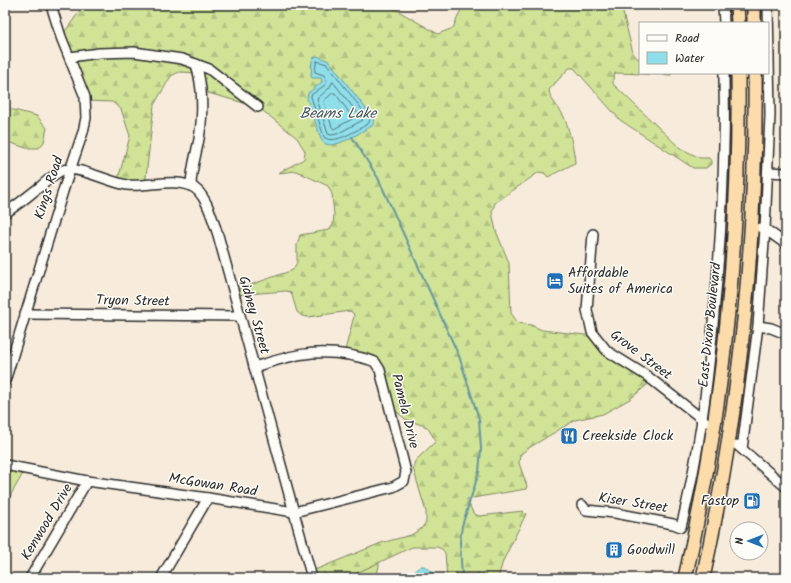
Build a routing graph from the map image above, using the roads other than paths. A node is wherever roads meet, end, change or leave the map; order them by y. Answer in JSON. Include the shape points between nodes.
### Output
{"nodes":[{"id":1,"x":51,"y":5,"type":"edge"},
{"id":2,"x":752,"y":5,"type":"edge"},
{"id":3,"x":768,"y":6,"type":"edge"},
{"id":4,"x":723,"y":14,"type":"edge"},
{"id":5,"x":740,"y":17,"type":"edge"},
{"id":6,"x":754,"y":22,"type":"edge"},
{"id":7,"x":768,"y":22,"type":"edge"},
{"id":8,"x":70,"y":57,"type":"junction"},
{"id":9,"x":769,"y":61,"type":"edge"},
{"id":10,"x":196,"y":64,"type":"junction"},
{"id":11,"x":724,"y":74,"type":"edge"},
{"id":12,"x":738,"y":74,"type":"edge"},
{"id":13,"x":747,"y":74,"type":"edge"},
{"id":14,"x":755,"y":74,"type":"edge"},
{"id":15,"x":258,"y":107,"type":"dead end"},
{"id":16,"x":755,"y":124,"type":"junction"},
{"id":17,"x":70,"y":168,"type":"junction"},
{"id":18,"x":768,"y":172,"type":"junction"},
{"id":19,"x":786,"y":173,"type":"edge"},
{"id":20,"x":191,"y":186,"type":"junction"},
{"id":21,"x":5,"y":213,"type":"edge"},
{"id":22,"x":751,"y":227,"type":"junction"},
{"id":23,"x":765,"y":229,"type":"junction"},
{"id":24,"x":593,"y":234,"type":"dead end"},
{"id":25,"x":786,"y":244,"type":"edge"},
{"id":26,"x":25,"y":314,"type":"junction"},
{"id":27,"x":240,"y":316,"type":"junction"},
{"id":28,"x":758,"y":326,"type":"junction"},
{"id":29,"x":786,"y":334,"type":"edge"},
{"id":30,"x":724,"y":355,"type":"junction"},
{"id":31,"x":254,"y":367,"type":"junction"},
{"id":32,"x":5,"y":380,"type":"edge"},
{"id":33,"x":702,"y":419,"type":"junction"},
{"id":34,"x":714,"y":430,"type":"junction"},
{"id":35,"x":730,"y":439,"type":"junction"},
{"id":36,"x":742,"y":449,"type":"junction"},
{"id":37,"x":5,"y":465,"type":"edge"},
{"id":38,"x":406,"y":472,"type":"joint"},
{"id":39,"x":87,"y":481,"type":"junction"},
{"id":40,"x":786,"y":487,"type":"edge"},
{"id":41,"x":208,"y":498,"type":"junction"},
{"id":42,"x":582,"y":505,"type":"dead end"},
{"id":43,"x":294,"y":512,"type":"junction"},
{"id":44,"x":682,"y":527,"type":"joint"},
{"id":45,"x":712,"y":534,"type":"junction"},
{"id":46,"x":693,"y":541,"type":"junction"},
{"id":47,"x":30,"y":578,"type":"edge"},
{"id":48,"x":161,"y":578,"type":"edge"},
{"id":49,"x":312,"y":578,"type":"edge"},
{"id":50,"x":678,"y":578,"type":"edge"},
{"id":51,"x":684,"y":578,"type":"edge"},
{"id":52,"x":703,"y":578,"type":"edge"}],
"edges":[{"from":1,"to":8,"type":"street","name":"Kings Road"},
{"from":2,"to":3,"type":"street"},
{"from":2,"to":6,"type":"highway"},
{"from":3,"to":7,"type":"street"},
{"from":4,"to":5,"type":"street"},
{"from":8,"to":10,"type":"street","via":[[134,52],[182,59]]},
{"from":8,"to":17,"type":"street","name":"Kings Road","via":[[85,97],[86,118]]},
{"from":9,"to":18,"type":"street"},
{"from":10,"to":15,"type":"street","via":[[219,75]]},
{"from":10,"to":20,"type":"street","via":[[201,91],[201,122]]},
{"from":11,"to":33,"type":"street","name":"East Dixon Boulevard","via":[[722,195],[715,303]]},
{"from":12,"to":30,"type":"highway","name":"East Dixon Boulevard","via":[[738,178]]},
{"from":13,"to":16,"type":"highway","via":[[749,106]]},
{"from":14,"to":16,"type":"highway"},
{"from":16,"to":22,"type":"highway"},
{"from":17,"to":20,"type":"street","via":[[128,185],[182,183]]},
{"from":17,"to":21,"type":"street","via":[[57,173]]},
{"from":17,"to":26,"type":"street","name":"Kings Road"},
{"from":18,"to":19,"type":"street"},
{"from":18,"to":23,"type":"street"},
{"from":20,"to":27,"type":"street","name":"Gidney Street","via":[[203,198],[214,223]]},
{"from":22,"to":23,"type":"street"},
{"from":22,"to":35,"type":"highway","via":[[744,328]]},
{"from":23,"to":25,"type":"street"},
{"from":23,"to":28,"type":"street"},
{"from":24,"to":33,"type":"street","name":"Grove Street","via":[[587,310],[592,332],[608,351],[647,376]]},
{"from":26,"to":27,"type":"street","name":"Tryon Street"},
{"from":26,"to":32,"type":"street","name":"Kings Road"},
{"from":27,"to":31,"type":"street","name":"Gidney Street"},
{"from":28,"to":29,"type":"street"},
{"from":28,"to":36,"type":"street"},
{"from":30,"to":34,"type":"highway","name":"East Dixon Boulevard"},
{"from":30,"to":35,"type":"highway","via":[[728,369],[723,428]]},
{"from":31,"to":38,"type":"street","name":"Pamela Drive","via":[[282,358],[316,352],[364,357],[376,362]]},
{"from":31,"to":43,"type":"street","name":"Gidney Street"},
{"from":33,"to":34,"type":"street","name":"Grove Street"},
{"from":33,"to":44,"type":"street","name":"East Dixon Boulevard"},
{"from":34,"to":45,"type":"highway","via":[[718,440],[711,513]]},
{"from":34,"to":46,"type":"highway","name":"East Dixon Boulevard"},
{"from":35,"to":36,"type":"street"},
{"from":35,"to":45,"type":"highway"},
{"from":36,"to":40,"type":"street"},
{"from":37,"to":39,"type":"street","name":"McGowan Road"},
{"from":38,"to":43,"type":"street","name":"McGowan Road","via":[[403,482],[393,487]]},
{"from":39,"to":41,"type":"street","name":"McGowan Road"},
{"from":39,"to":47,"type":"street","name":"Kenwood Drive"},
{"from":41,"to":43,"type":"street","name":"McGowan Road"},
{"from":41,"to":48,"type":"street"},
{"from":42,"to":44,"type":"street","name":"Kiser Street","via":[[586,510],[615,513]]},
{"from":43,"to":49,"type":"street","name":"Gidney Street"},
{"from":45,"to":52,"type":"highway"},
{"from":46,"to":50,"type":"highway","via":[[690,543]]},
{"from":46,"to":51,"type":"highway","name":"East Dixon Boulevard"}]}
